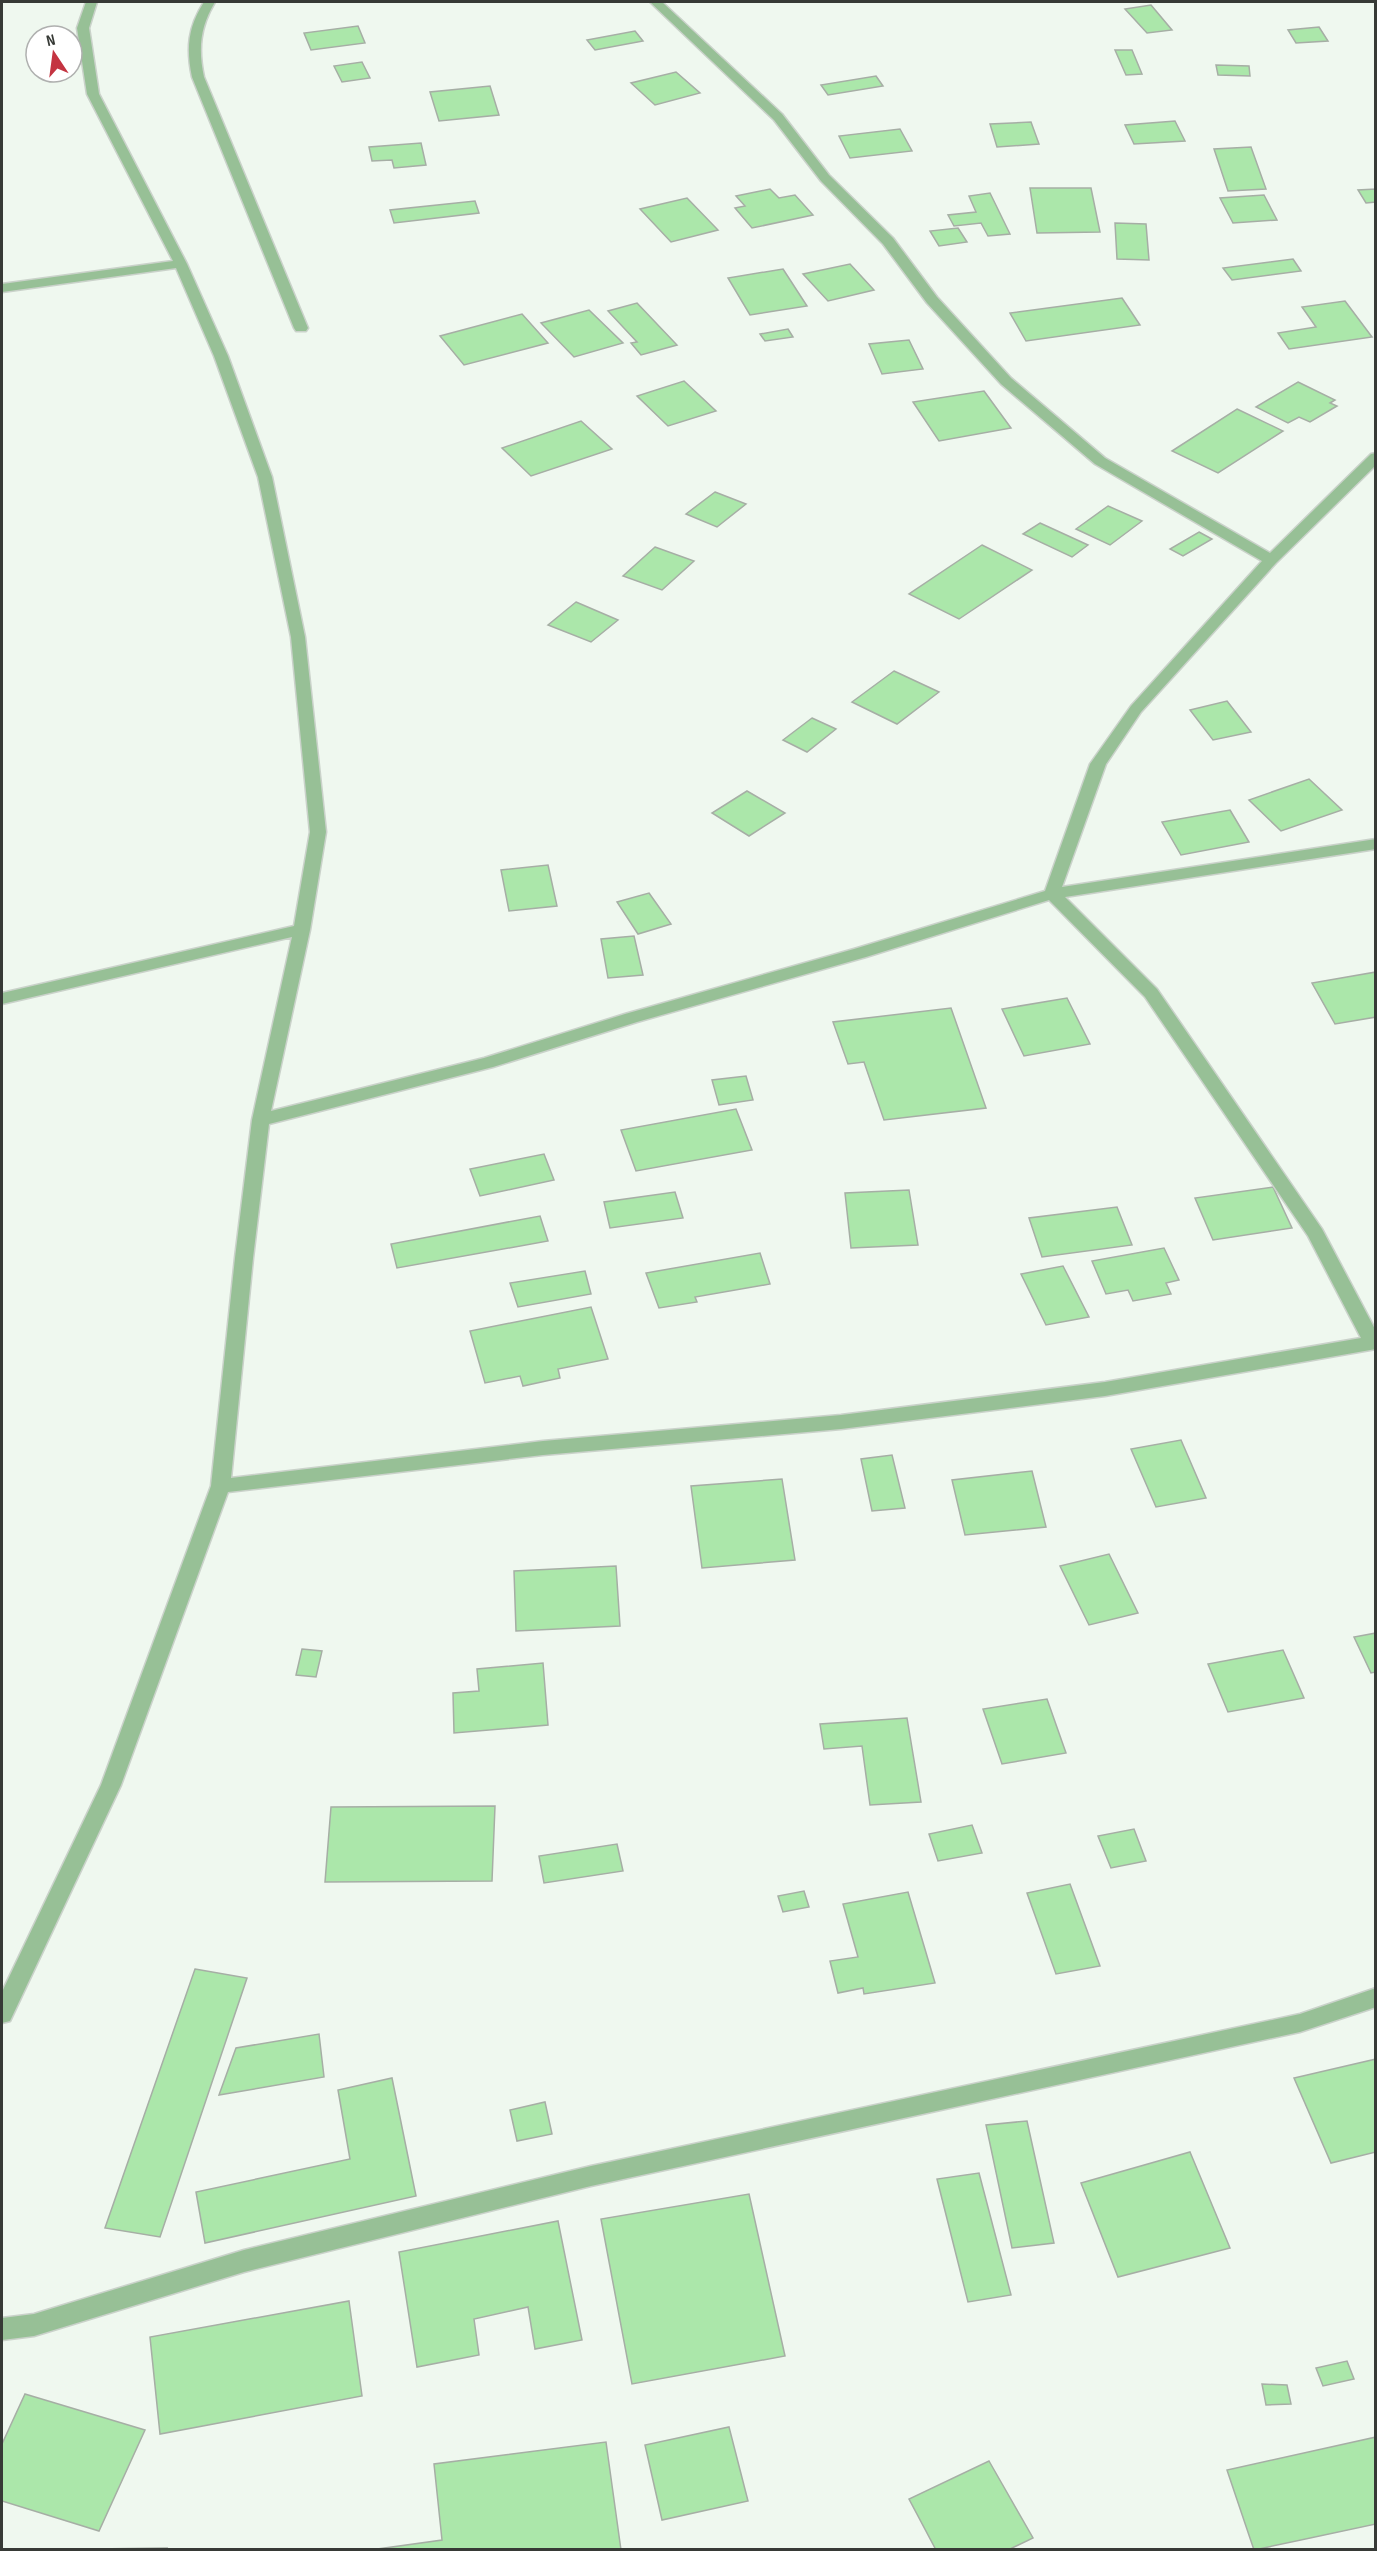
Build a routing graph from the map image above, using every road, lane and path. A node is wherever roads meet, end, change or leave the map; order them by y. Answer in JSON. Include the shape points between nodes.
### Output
{"nodes":[{"id":1,"x":91,"y":2,"type":"edge"},
{"id":2,"x":209,"y":2,"type":"edge"},
{"id":3,"x":656,"y":2,"type":"edge"},
{"id":4,"x":181,"y":264,"type":"junction"},
{"id":5,"x":2,"y":288,"type":"edge"},
{"id":6,"x":301,"y":328,"type":"dead end"},
{"id":7,"x":1376,"y":457,"type":"edge"},
{"id":8,"x":1271,"y":560,"type":"junction"},
{"id":9,"x":1376,"y":844,"type":"edge"},
{"id":10,"x":1052,"y":894,"type":"junction"},
{"id":11,"x":302,"y":930,"type":"junction"},
{"id":12,"x":2,"y":998,"type":"edge"},
{"id":13,"x":261,"y":1120,"type":"junction"},
{"id":14,"x":1374,"y":1342,"type":"edge"},
{"id":15,"x":221,"y":1486,"type":"junction"},
{"id":16,"x":1376,"y":1997,"type":"edge"},
{"id":17,"x":2,"y":2014,"type":"edge"},
{"id":18,"x":2,"y":2329,"type":"edge"}],
"edges":[{"from":1,"to":4,"type":"street","via":[[83,28],[93,94]]},
{"from":2,"to":6,"type":"street","via":[[198,20],[192,51],[198,77]]},
{"from":3,"to":8,"type":"street","via":[[778,117],[825,178],[888,241],[932,300],[1006,381],[1101,461]]},
{"from":4,"to":5,"type":"street"},
{"from":4,"to":11,"type":"street","via":[[221,356],[265,477],[298,637],[318,832]]},
{"from":7,"to":8,"type":"street"},
{"from":8,"to":10,"type":"street","via":[[1136,709],[1098,764]]},
{"from":9,"to":10,"type":"street"},
{"from":10,"to":13,"type":"street","via":[[488,1063]]},
{"from":10,"to":14,"type":"street","via":[[1151,993],[1316,1233]]},
{"from":11,"to":12,"type":"street"},
{"from":11,"to":13,"type":"street"},
{"from":13,"to":15,"type":"street"},
{"from":14,"to":15,"type":"street","via":[[1105,1389],[841,1422],[543,1448]]},
{"from":15,"to":17,"type":"street","via":[[111,1785]]},
{"from":16,"to":18,"type":"street","via":[[1300,2023],[591,2176],[244,2261],[34,2325]]}]}
